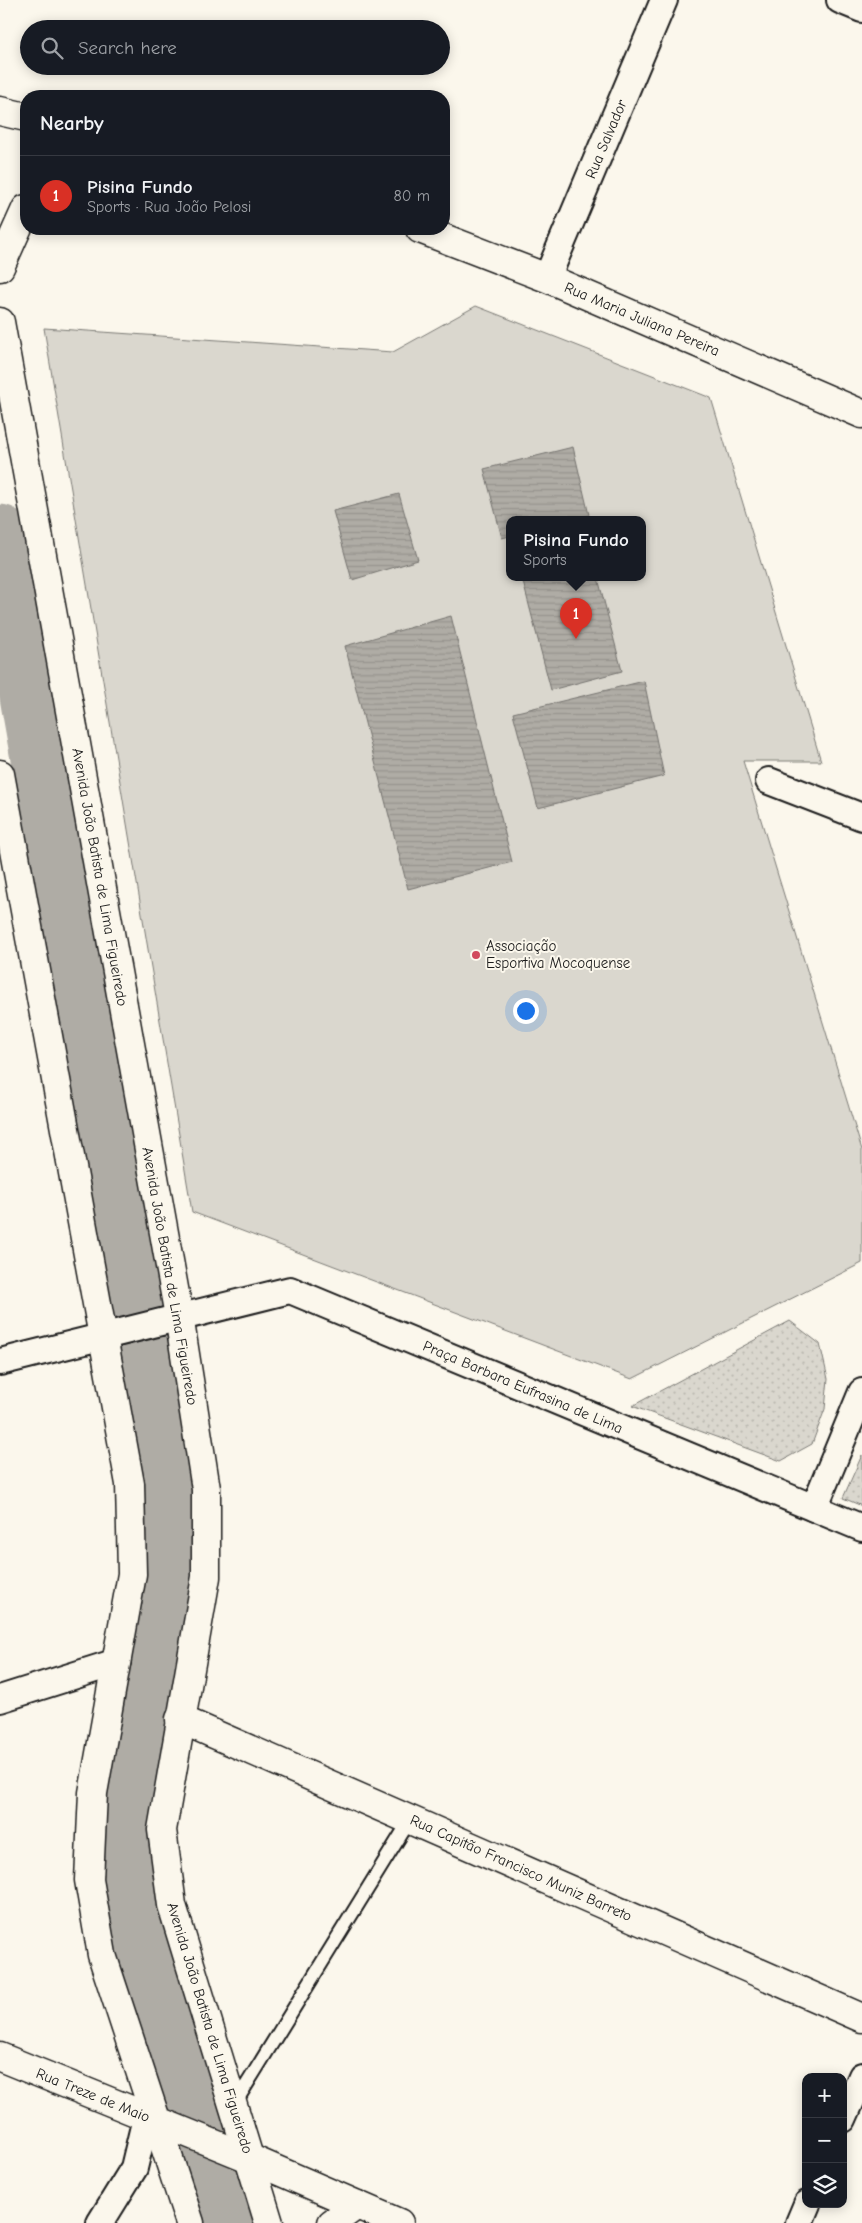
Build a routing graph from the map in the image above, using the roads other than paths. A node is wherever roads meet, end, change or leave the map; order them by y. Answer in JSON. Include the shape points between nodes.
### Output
{"nodes":[{"id":1,"x":664,"y":0,"type":"edge"},
{"id":2,"x":840,"y":0,"type":"edge"},
{"id":3,"x":862,"y":10,"type":"edge"},
{"id":4,"x":0,"y":111,"type":"edge"},
{"id":5,"x":20,"y":115,"type":"edge"},
{"id":6,"x":20,"y":222,"type":"edge"},
{"id":7,"x":436,"y":235,"type":"edge"},
{"id":8,"x":0,"y":267,"type":"edge"},
{"id":9,"x":547,"y":278,"type":"junction"},
{"id":10,"x":0,"y":322,"type":"edge"},
{"id":11,"x":862,"y":414,"type":"edge"},
{"id":12,"x":0,"y":774,"type":"edge"},
{"id":13,"x":769,"y":780,"type":"dead end"},
{"id":14,"x":862,"y":818,"type":"edge"},
{"id":15,"x":7,"y":848,"type":"edge"},
{"id":16,"x":168,"y":1319,"type":"junction"},
{"id":17,"x":114,"y":1333,"type":"junction"},
{"id":18,"x":0,"y":1362,"type":"edge"},
{"id":19,"x":862,"y":1392,"type":"edge"},
{"id":20,"x":814,"y":1508,"type":"junction"},
{"id":21,"x":862,"y":1528,"type":"edge"},
{"id":22,"x":116,"y":1662,"type":"junction"},
{"id":23,"x":0,"y":1699,"type":"edge"},
{"id":24,"x":180,"y":1719,"type":"junction"},
{"id":25,"x":410,"y":1820,"type":"junction"},
{"id":26,"x":862,"y":2018,"type":"edge"},
{"id":27,"x":0,"y":2057,"type":"edge"},
{"id":28,"x":862,"y":2076,"type":"edge"},
{"id":29,"x":233,"y":2106,"type":"junction"},
{"id":30,"x":844,"y":2118,"type":"edge"},
{"id":31,"x":151,"y":2120,"type":"junction"},
{"id":32,"x":249,"y":2158,"type":"junction"},
{"id":33,"x":357,"y":2205,"type":"junction"},
{"id":34,"x":805,"y":2208,"type":"edge"},
{"id":35,"x":100,"y":2223,"type":"edge"},
{"id":36,"x":190,"y":2223,"type":"edge"},
{"id":37,"x":269,"y":2223,"type":"edge"},
{"id":38,"x":332,"y":2223,"type":"edge"},
{"id":39,"x":399,"y":2223,"type":"edge"},
{"id":40,"x":799,"y":2223,"type":"edge"}],
"edges":[{"from":1,"to":9,"type":"street","name":"Rua Salvador"},
{"from":2,"to":3,"type":"street"},
{"from":4,"to":5,"type":"main road"},
{"from":6,"to":8,"type":"main road"},
{"from":7,"to":9,"type":"main road","name":"Rua Maria Juliana Pereira"},
{"from":9,"to":11,"type":"main road","name":"Rua Maria Juliana Pereira"},
{"from":10,"to":16,"type":"main road","name":"Avenida João Batista de Lima Figueiredo"},
{"from":12,"to":15,"type":"main road"},
{"from":13,"to":14,"type":"street"},
{"from":15,"to":17,"type":"main road"},
{"from":16,"to":17,"type":"street","name":"Praça Barbara Eufrasina de Lima"},
{"from":16,"to":20,"type":"street","name":"Praça Barbara Eufrasina de Lima","via":[[290,1290]]},
{"from":16,"to":24,"type":"main road","name":"Avenida João Batista de Lima Figueiredo","via":[[206,1489],[206,1577]]},
{"from":17,"to":18,"type":"street","name":"Praça Barbara Eufrasina de Lima"},
{"from":17,"to":22,"type":"main road","via":[[130,1484],[132,1574]]},
{"from":19,"to":20,"type":"street"},
{"from":20,"to":21,"type":"street","name":"Praça Barbara Eufrasina de Lima"},
{"from":22,"to":23,"type":"street"},
{"from":22,"to":31,"type":"main road","via":[[93,1793],[89,1880],[102,1955]]},
{"from":24,"to":25,"type":"main road","name":"Rua Capitão Francisco Muniz Barreto"},
{"from":24,"to":29,"type":"main road","name":"Avenida João Batista de Lima Figueiredo","via":[[162,1830],[172,1905]]},
{"from":25,"to":26,"type":"main road","name":"Rua Capitão Francisco Muniz Barreto"},
{"from":25,"to":29,"type":"lane"},
{"from":27,"to":31,"type":"main road","name":"Rua Treze de Maio"},
{"from":28,"to":30,"type":"street"},
{"from":29,"to":32,"type":"main road","name":"Avenida João Batista de Lima Figueiredo"},
{"from":31,"to":32,"type":"main road","name":"Rua Treze de Maio"},
{"from":31,"to":35,"type":"street","via":[[134,2168]]},
{"from":31,"to":36,"type":"main road"},
{"from":32,"to":33,"type":"main road","name":"Rua Treze de Maio"},
{"from":32,"to":37,"type":"main road","name":"Avenida João Batista de Lima Figueiredo"},
{"from":33,"to":38,"type":"main road"},
{"from":33,"to":39,"type":"main road","name":"Rua Treze de Maio"},
{"from":34,"to":40,"type":"street"}]}
